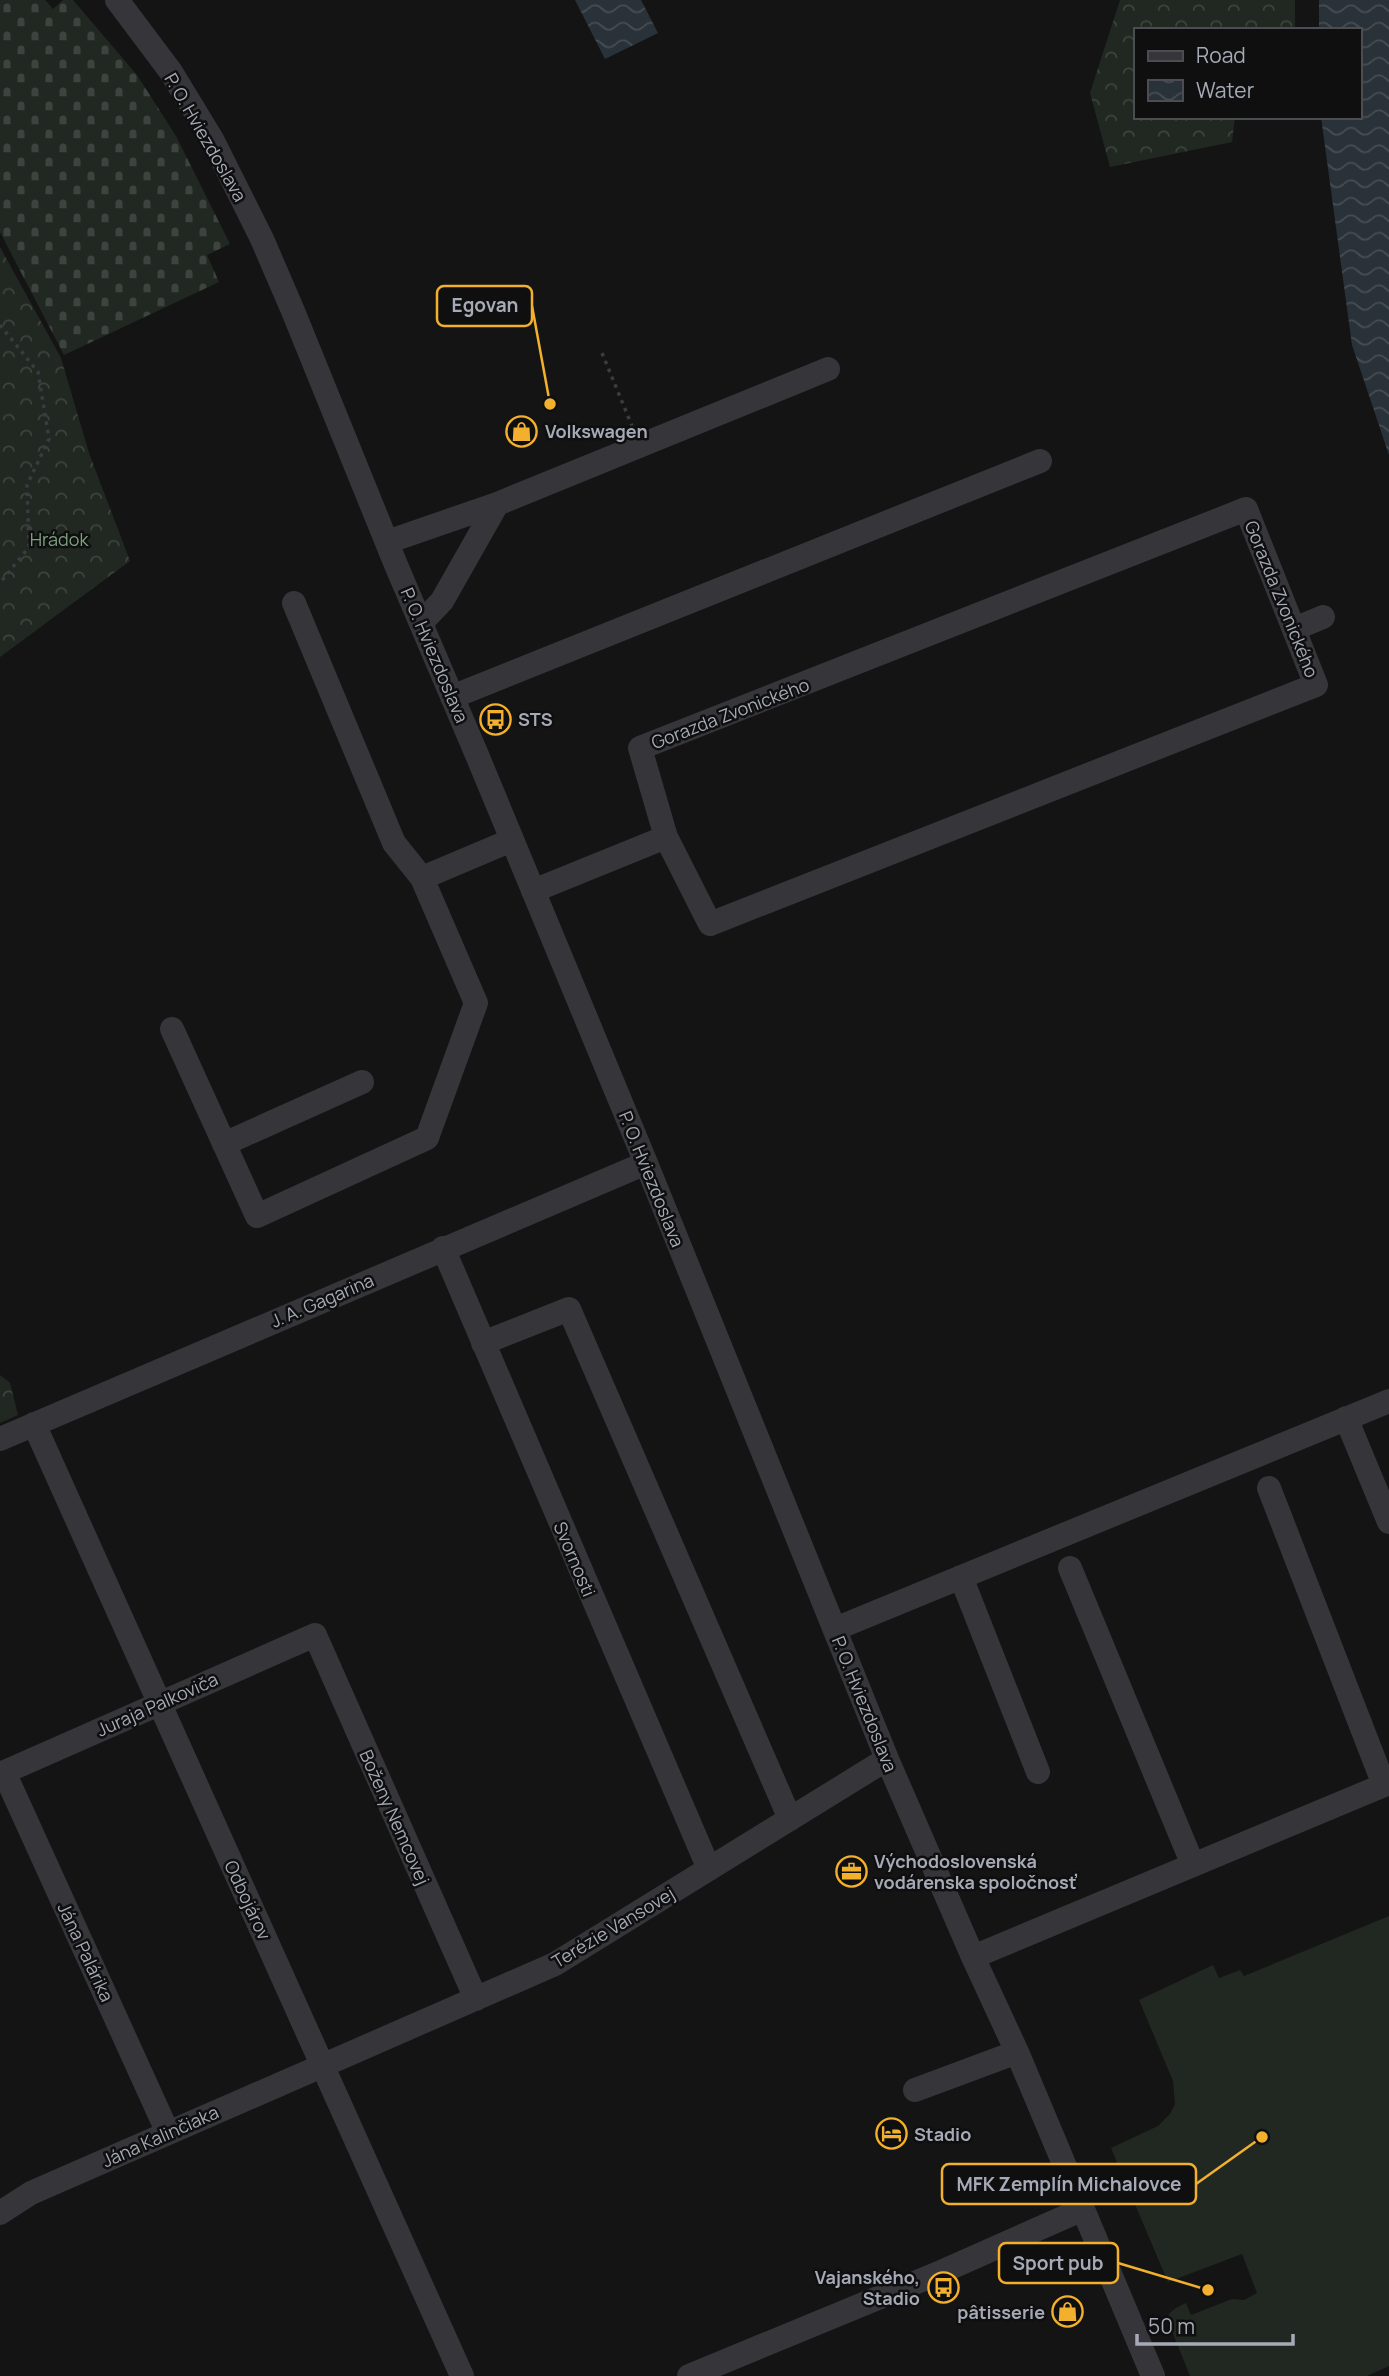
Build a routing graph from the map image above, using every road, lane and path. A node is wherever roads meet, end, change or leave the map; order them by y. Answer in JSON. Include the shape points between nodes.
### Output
{"nodes":[{"id":1,"x":117,"y":0,"type":"edge"},
{"id":2,"x":0,"y":325,"type":"edge"},
{"id":3,"x":603,"y":353,"type":"dead end"},
{"id":4,"x":828,"y":369,"type":"dead end"},
{"id":5,"x":640,"y":445,"type":"junction"},
{"id":6,"x":1040,"y":461,"type":"dead end"},
{"id":7,"x":497,"y":504,"type":"junction"},
{"id":8,"x":387,"y":542,"type":"junction"},
{"id":9,"x":0,"y":583,"type":"edge"},
{"id":10,"x":294,"y":603,"type":"dead end"},
{"id":11,"x":1323,"y":617,"type":"dead end"},
{"id":12,"x":421,"y":623,"type":"junction"},
{"id":13,"x":1294,"y":629,"type":"junction"},
{"id":14,"x":453,"y":697,"type":"junction"},
{"id":15,"x":666,"y":838,"type":"junction"},
{"id":16,"x":512,"y":840,"type":"junction"},
{"id":17,"x":422,"y":878,"type":"junction"},
{"id":18,"x":533,"y":891,"type":"junction"},
{"id":19,"x":172,"y":1029,"type":"dead end"},
{"id":20,"x":362,"y":1082,"type":"dead end"},
{"id":21,"x":224,"y":1144,"type":"junction"},
{"id":22,"x":646,"y":1163,"type":"junction"},
{"id":23,"x":443,"y":1248,"type":"junction"},
{"id":24,"x":482,"y":1343,"type":"junction"},
{"id":25,"x":1389,"y":1401,"type":"edge"},
{"id":26,"x":1346,"y":1418,"type":"junction"},
{"id":27,"x":34,"y":1424,"type":"junction"},
{"id":28,"x":0,"y":1439,"type":"edge"},
{"id":29,"x":1269,"y":1488,"type":"dead end"},
{"id":30,"x":1389,"y":1522,"type":"edge"},
{"id":31,"x":1070,"y":1569,"type":"dead end"},
{"id":32,"x":961,"y":1577,"type":"junction"},
{"id":33,"x":835,"y":1629,"type":"junction"},
{"id":34,"x":315,"y":1635,"type":"joint"},
{"id":35,"x":157,"y":1703,"type":"junction"},
{"id":36,"x":887,"y":1759,"type":"junction"},
{"id":37,"x":1038,"y":1772,"type":"dead end"},
{"id":38,"x":2,"y":1773,"type":"edge"},
{"id":39,"x":1387,"y":1784,"type":"edge"},
{"id":40,"x":790,"y":1819,"type":"junction"},
{"id":41,"x":1193,"y":1865,"type":"junction"},
{"id":42,"x":709,"y":1870,"type":"junction"},
{"id":43,"x":973,"y":1957,"type":"junction"},
{"id":44,"x":476,"y":1998,"type":"junction"},
{"id":45,"x":1017,"y":2052,"type":"junction"},
{"id":46,"x":324,"y":2065,"type":"junction"},
{"id":47,"x":915,"y":2090,"type":"dead end"},
{"id":48,"x":168,"y":2133,"type":"junction"},
{"id":49,"x":1083,"y":2210,"type":"junction"},
{"id":50,"x":0,"y":2213,"type":"edge"},
{"id":51,"x":462,"y":2376,"type":"edge"},
{"id":52,"x":689,"y":2376,"type":"edge"},
{"id":53,"x":1153,"y":2376,"type":"edge"}],
"edges":[{"from":1,"to":8,"type":"street","name":"P. O. Hviezdoslava","via":[[186,95],[234,181],[293,311]]},
{"from":2,"to":9,"type":"path","via":[[37,372],[49,439],[27,485],[29,547]]},
{"from":3,"to":5,"type":"path"},
{"from":4,"to":5,"type":"street"},
{"from":5,"to":7,"type":"street"},
{"from":6,"to":14,"type":"street"},
{"from":7,"to":8,"type":"street"},
{"from":7,"to":12,"type":"street","via":[[442,601]]},
{"from":8,"to":12,"type":"street","name":"P. O. Hviezdoslava"},
{"from":10,"to":17,"type":"street","via":[[394,843]]},
{"from":11,"to":13,"type":"street"},
{"from":12,"to":14,"type":"street","name":"P. O. Hviezdoslava"},
{"from":13,"to":15,"type":"street","name":"Gorazda Zvonického","via":[[1316,685],[710,923]]},
{"from":13,"to":15,"type":"street","name":"Gorazda Zvonického","via":[[1246,509],[640,748]]},
{"from":14,"to":16,"type":"street","name":"P. O. Hviezdoslava"},
{"from":15,"to":18,"type":"street"},
{"from":16,"to":17,"type":"street"},
{"from":16,"to":18,"type":"street","name":"P. O. Hviezdoslava"},
{"from":17,"to":21,"type":"street","via":[[477,1003],[427,1138],[257,1216]]},
{"from":18,"to":22,"type":"street","name":"P. O. Hviezdoslava"},
{"from":19,"to":21,"type":"street"},
{"from":20,"to":21,"type":"street"},
{"from":22,"to":23,"type":"street","name":"J. A. Gagarina"},
{"from":22,"to":33,"type":"street","name":"P. O. Hviezdoslava"},
{"from":23,"to":24,"type":"street","name":"Svornosti"},
{"from":23,"to":27,"type":"street","name":"J. A. Gagarina"},
{"from":24,"to":40,"type":"street","via":[[569,1309]]},
{"from":24,"to":42,"type":"street","name":"Svornosti"},
{"from":25,"to":26,"type":"street"},
{"from":26,"to":30,"type":"street"},
{"from":26,"to":32,"type":"street"},
{"from":27,"to":28,"type":"street","name":"J. A. Gagarina"},
{"from":27,"to":35,"type":"street","name":"Odbojárov"},
{"from":29,"to":39,"type":"street"},
{"from":31,"to":41,"type":"street"},
{"from":32,"to":33,"type":"street"},
{"from":32,"to":37,"type":"street"},
{"from":33,"to":36,"type":"street","name":"P. O. Hviezdoslava"},
{"from":34,"to":35,"type":"street","name":"Juraja Palkoviča"},
{"from":34,"to":44,"type":"street","name":"Boženy Nemcovej"},
{"from":35,"to":38,"type":"street","name":"Juraja Palkoviča"},
{"from":35,"to":46,"type":"street","name":"Odbojárov"},
{"from":36,"to":40,"type":"street","name":"Terézie Vansovej"},
{"from":36,"to":43,"type":"street","name":"P. O. Hviezdoslava"},
{"from":38,"to":48,"type":"street","name":"Jána Palárika"},
{"from":39,"to":41,"type":"street"},
{"from":40,"to":42,"type":"street","name":"Terézie Vansovej"},
{"from":41,"to":43,"type":"street"},
{"from":42,"to":44,"type":"street","name":"Terézie Vansovej","via":[[555,1964]]},
{"from":43,"to":45,"type":"street","name":"P. O. Hviezdoslava"},
{"from":44,"to":46,"type":"street","name":"Terézie Vansovej"},
{"from":45,"to":47,"type":"street"},
{"from":45,"to":49,"type":"street","name":"P. O. Hviezdoslava"},
{"from":46,"to":48,"type":"street","name":"Jána Kalinčiaka"},
{"from":46,"to":51,"type":"street","name":"Odbojárov"},
{"from":48,"to":50,"type":"street","name":"Jána Kalinčiaka","via":[[31,2193]]},
{"from":49,"to":52,"type":"street"},
{"from":49,"to":53,"type":"street","name":"P. O. Hviezdoslava"}]}
